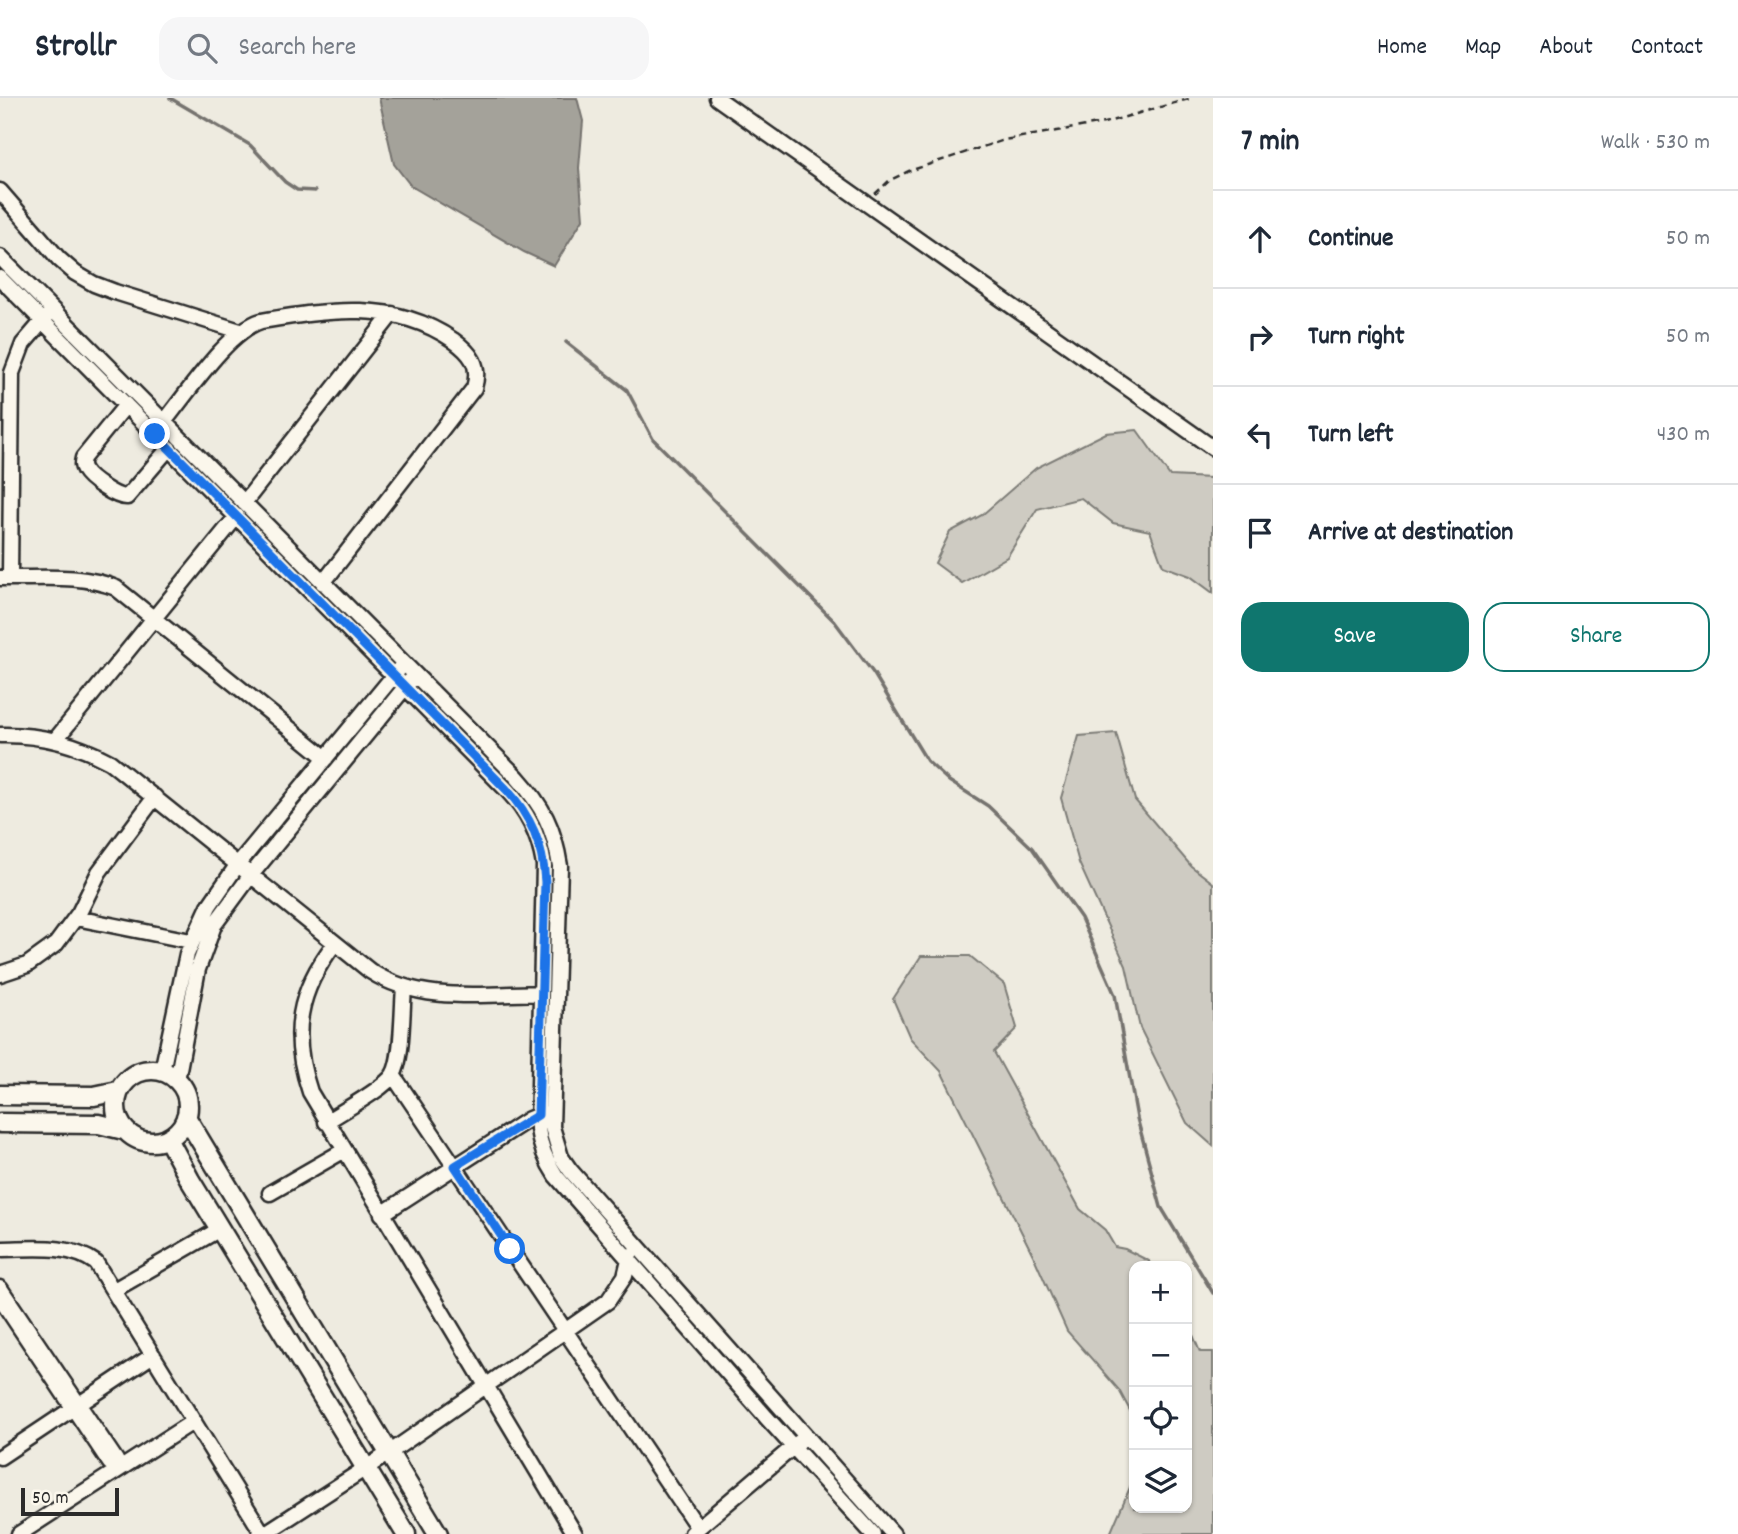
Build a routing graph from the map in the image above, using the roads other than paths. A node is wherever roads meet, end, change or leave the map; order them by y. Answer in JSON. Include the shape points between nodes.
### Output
{"nodes":[{"id":1,"x":717,"y":98,"type":"edge"},
{"id":2,"x":0,"y":191,"type":"edge"},
{"id":3,"x":0,"y":257,"type":"edge"},
{"id":4,"x":0,"y":278,"type":"edge"},
{"id":5,"x":392,"y":314,"type":"junction"},
{"id":6,"x":47,"y":315,"type":"junction"},
{"id":7,"x":240,"y":331,"type":"junction"},
{"id":8,"x":126,"y":405,"type":"junction"},
{"id":9,"x":164,"y":422,"type":"junction"},
{"id":10,"x":169,"y":448,"type":"junction"},
{"id":11,"x":1213,"y":448,"type":"edge"},
{"id":12,"x":240,"y":510,"type":"junction"},
{"id":13,"x":5,"y":578,"type":"edge"},
{"id":14,"x":323,"y":583,"type":"junction"},
{"id":15,"x":154,"y":618,"type":"junction"},
{"id":16,"x":404,"y":676,"type":"junction"},
{"id":17,"x":0,"y":735,"type":"edge"},
{"id":18,"x":56,"y":739,"type":"junction"},
{"id":19,"x":326,"y":758,"type":"junction"},
{"id":20,"x":155,"y":797,"type":"junction"},
{"id":21,"x":239,"y":864,"type":"junction"},
{"id":22,"x":251,"y":875,"type":"junction"},
{"id":23,"x":77,"y":915,"type":"junction"},
{"id":24,"x":192,"y":938,"type":"junction"},
{"id":25,"x":335,"y":943,"type":"junction"},
{"id":26,"x":0,"y":974,"type":"edge"},
{"id":27,"x":404,"y":988,"type":"junction"},
{"id":28,"x":541,"y":993,"type":"junction"},
{"id":29,"x":169,"y":1075,"type":"junction"},
{"id":30,"x":393,"y":1075,"type":"junction"},
{"id":31,"x":118,"y":1091,"type":"junction"},
{"id":32,"x":0,"y":1095,"type":"edge"},
{"id":33,"x":545,"y":1113,"type":"junction"},
{"id":34,"x":186,"y":1117,"type":"junction"},
{"id":35,"x":326,"y":1122,"type":"junction"},
{"id":36,"x":0,"y":1123,"type":"edge"},
{"id":37,"x":124,"y":1130,"type":"junction"},
{"id":38,"x":168,"y":1139,"type":"junction"},
{"id":39,"x":343,"y":1151,"type":"junction"},
{"id":40,"x":455,"y":1166,"type":"junction"},
{"id":41,"x":270,"y":1193,"type":"dead end"},
{"id":42,"x":382,"y":1214,"type":"junction"},
{"id":43,"x":219,"y":1226,"type":"junction"},
{"id":44,"x":631,"y":1241,"type":"junction"},
{"id":45,"x":0,"y":1249,"type":"edge"},
{"id":46,"x":630,"y":1262,"type":"junction"},
{"id":47,"x":112,"y":1287,"type":"junction"},
{"id":48,"x":0,"y":1288,"type":"edge"},
{"id":49,"x":0,"y":1298,"type":"edge"},
{"id":50,"x":566,"y":1331,"type":"junction"},
{"id":51,"x":153,"y":1355,"type":"junction"},
{"id":52,"x":486,"y":1386,"type":"junction"},
{"id":53,"x":76,"y":1406,"type":"junction"},
{"id":54,"x":195,"y":1423,"type":"junction"},
{"id":55,"x":806,"y":1436,"type":"junction"},
{"id":56,"x":793,"y":1447,"type":"junction"},
{"id":57,"x":389,"y":1453,"type":"junction"},
{"id":58,"x":0,"y":1457,"type":"edge"},
{"id":59,"x":365,"y":1468,"type":"junction"},
{"id":60,"x":694,"y":1531,"type":"edge"},
{"id":61,"x":19,"y":1534,"type":"edge"},
{"id":62,"x":30,"y":1534,"type":"edge"},
{"id":63,"x":263,"y":1534,"type":"edge"},
{"id":64,"x":406,"y":1534,"type":"edge"},
{"id":65,"x":438,"y":1534,"type":"edge"},
{"id":66,"x":575,"y":1534,"type":"edge"},
{"id":67,"x":873,"y":1534,"type":"edge"},
{"id":68,"x":893,"y":1534,"type":"edge"}],
"edges":[{"from":1,"to":11,"type":"street"},
{"from":2,"to":7,"type":"street","via":[[75,273],[115,292]]},
{"from":3,"to":6,"type":"street"},
{"from":4,"to":6,"type":"street"},
{"from":5,"to":7,"type":"street","via":[[313,312],[249,324]]},
{"from":5,"to":12,"type":"street"},
{"from":5,"to":14,"type":"street","via":[[436,329],[461,346],[474,360],[477,379],[469,396]]},
{"from":6,"to":8,"type":"street"},
{"from":6,"to":9,"type":"street"},
{"from":6,"to":13,"type":"street","via":[[23,344],[12,373]]},
{"from":7,"to":9,"type":"street"},
{"from":8,"to":10,"type":"street"},
{"from":8,"to":10,"type":"street","via":[[83,458],[87,473],[114,494],[127,497]]},
{"from":9,"to":12,"type":"street"},
{"from":10,"to":12,"type":"street"},
{"from":12,"to":14,"type":"street"},
{"from":12,"to":15,"type":"street"},
{"from":12,"to":16,"type":"street"},
{"from":13,"to":15,"type":"street","via":[[101,582]]},
{"from":14,"to":16,"type":"street"},
{"from":15,"to":18,"type":"street"},
{"from":15,"to":19,"type":"street"},
{"from":16,"to":19,"type":"street"},
{"from":16,"to":22,"type":"street"},
{"from":16,"to":28,"type":"street","via":[[517,801],[536,831],[545,882]]},
{"from":16,"to":33,"type":"street","via":[[523,783],[554,833],[561,884]]},
{"from":17,"to":18,"type":"street"},
{"from":18,"to":20,"type":"street","via":[[93,752]]},
{"from":19,"to":21,"type":"street"},
{"from":20,"to":21,"type":"street"},
{"from":20,"to":23,"type":"street","via":[[99,872]]},
{"from":21,"to":22,"type":"street"},
{"from":21,"to":24,"type":"street"},
{"from":22,"to":25,"type":"street"},
{"from":22,"to":29,"type":"street","via":[[214,925],[201,954]]},
{"from":23,"to":24,"type":"street"},
{"from":23,"to":26,"type":"street","via":[[43,956]]},
{"from":24,"to":29,"type":"street"},
{"from":25,"to":27,"type":"street","via":[[370,971]]},
{"from":25,"to":35,"type":"street","via":[[310,981],[298,1026],[304,1076]]},
{"from":27,"to":28,"type":"street","via":[[434,995]]},
{"from":27,"to":30,"type":"street"},
{"from":28,"to":33,"type":"street"},
{"from":29,"to":31,"type":"street","via":[[145,1070],[129,1077]]},
{"from":29,"to":34,"type":"street","via":[[187,1097]]},
{"from":30,"to":35,"type":"street"},
{"from":30,"to":40,"type":"street"},
{"from":31,"to":32,"type":"street","via":[[94,1096]]},
{"from":31,"to":37,"type":"street","via":[[116,1111]]},
{"from":33,"to":40,"type":"street"},
{"from":33,"to":44,"type":"street","via":[[561,1157]]},
{"from":33,"to":46,"type":"street","via":[[540,1146],[546,1162]]},
{"from":34,"to":38,"type":"street"},
{"from":34,"to":57,"type":"street"},
{"from":35,"to":39,"type":"street"},
{"from":36,"to":37,"type":"street","via":[[99,1124]]},
{"from":37,"to":38,"type":"street","via":[[149,1143]]},
{"from":38,"to":43,"type":"street"},
{"from":39,"to":41,"type":"street"},
{"from":39,"to":42,"type":"street"},
{"from":40,"to":42,"type":"street"},
{"from":40,"to":50,"type":"street"},
{"from":42,"to":52,"type":"street"},
{"from":43,"to":47,"type":"street"},
{"from":43,"to":59,"type":"street"},
{"from":44,"to":46,"type":"street"},
{"from":44,"to":55,"type":"street"},
{"from":45,"to":47,"type":"street","via":[[85,1255]]},
{"from":46,"to":50,"type":"street","via":[[608,1301]]},
{"from":46,"to":56,"type":"street"},
{"from":47,"to":51,"type":"street"},
{"from":48,"to":53,"type":"street"},
{"from":49,"to":53,"type":"street"},
{"from":50,"to":52,"type":"street"},
{"from":50,"to":60,"type":"street"},
{"from":51,"to":53,"type":"street"},
{"from":51,"to":54,"type":"street"},
{"from":52,"to":57,"type":"street"},
{"from":52,"to":66,"type":"street"},
{"from":53,"to":58,"type":"street"},
{"from":54,"to":61,"type":"street"},
{"from":54,"to":62,"type":"street"},
{"from":54,"to":63,"type":"street"},
{"from":55,"to":56,"type":"street"},
{"from":55,"to":68,"type":"street"},
{"from":56,"to":60,"type":"street"},
{"from":56,"to":67,"type":"street"},
{"from":57,"to":59,"type":"street"},
{"from":57,"to":65,"type":"street"},
{"from":59,"to":63,"type":"street"},
{"from":59,"to":64,"type":"street"}]}
